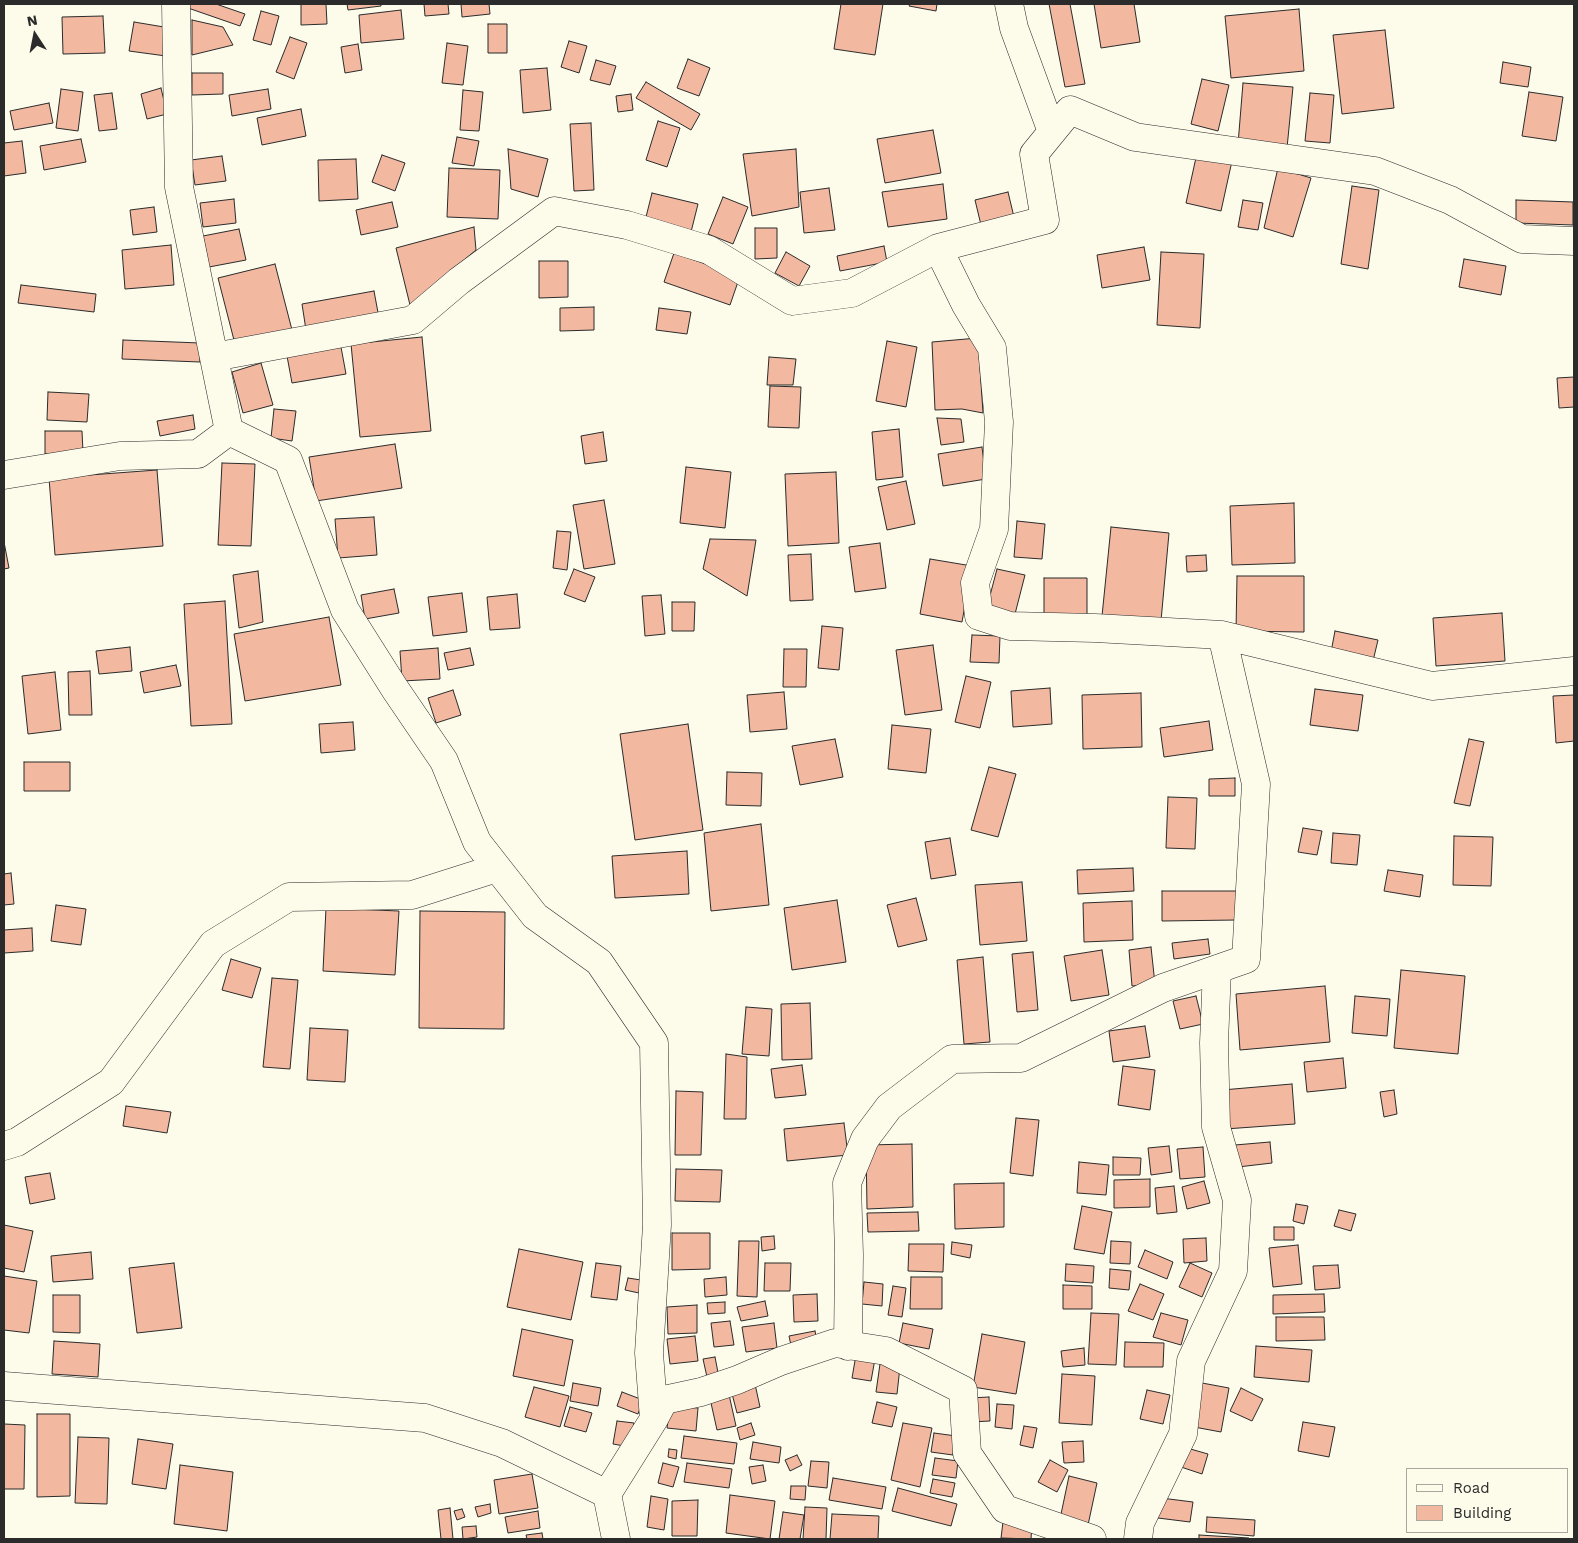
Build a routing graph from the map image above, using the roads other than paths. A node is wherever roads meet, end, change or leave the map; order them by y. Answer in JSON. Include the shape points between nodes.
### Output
{"nodes":[{"id":1,"x":176,"y":4,"type":"edge"},
{"id":2,"x":1009,"y":4,"type":"edge"},
{"id":3,"x":1052,"y":132,"type":"junction"},
{"id":4,"x":1574,"y":241,"type":"edge"},
{"id":5,"x":938,"y":248,"type":"junction"},
{"id":6,"x":214,"y":357,"type":"junction"},
{"id":7,"x":228,"y":431,"type":"junction"},
{"id":8,"x":4,"y":475,"type":"edge"},
{"id":9,"x":1222,"y":635,"type":"junction"},
{"id":10,"x":1574,"y":670,"type":"edge"},
{"id":11,"x":497,"y":868,"type":"junction"},
{"id":12,"x":1217,"y":969,"type":"junction"},
{"id":13,"x":4,"y":1146,"type":"edge"},
{"id":14,"x":848,"y":1346,"type":"junction"},
{"id":15,"x":4,"y":1386,"type":"edge"},
{"id":16,"x":654,"y":1419,"type":"junction"},
{"id":17,"x":607,"y":1494,"type":"junction"},
{"id":18,"x":616,"y":1539,"type":"edge"},
{"id":19,"x":1092,"y":1539,"type":"edge"},
{"id":20,"x":1138,"y":1539,"type":"edge"}],
"edges":[{"from":1,"to":6,"type":"main road","via":[[179,187]]},
{"from":2,"to":3,"type":"main road","via":[[1014,28]]},
{"from":3,"to":4,"type":"main road","via":[[1070,110],[1135,137],[1375,170],[1450,200],[1522,238]]},
{"from":3,"to":5,"type":"main road","via":[[1034,154],[1045,220]]},
{"from":5,"to":6,"type":"main road","via":[[852,293],[792,301],[709,250],[627,225],[554,211],[459,281],[414,320]]},
{"from":5,"to":9,"type":"main road","via":[[992,348],[999,422],[994,529],[975,583],[978,616],[1010,626]]},
{"from":6,"to":7,"type":"main road"},
{"from":7,"to":8,"type":"main road","via":[[198,454],[120,456]]},
{"from":7,"to":11,"type":"main road","via":[[288,460],[345,610],[444,761],[477,842]]},
{"from":9,"to":10,"type":"main road","via":[[1432,686]]},
{"from":9,"to":12,"type":"main road","via":[[1256,784],[1246,959]]},
{"from":11,"to":13,"type":"main road","via":[[412,894],[289,897],[213,944],[111,1082],[17,1142]]},
{"from":11,"to":16,"type":"main road","via":[[535,916],[599,962],[654,1043],[657,1225],[649,1352]]},
{"from":12,"to":14,"type":"main road","via":[[1163,988],[1021,1058],[952,1059],[889,1107],[865,1139],[847,1183]]},
{"from":12,"to":20,"type":"main road","via":[[1214,1043],[1216,1127],[1237,1200],[1232,1271],[1191,1362],[1183,1434],[1140,1523]]},
{"from":14,"to":16,"type":"main road","via":[[836,1343],[701,1392],[664,1400]]},
{"from":14,"to":19,"type":"main road","via":[[886,1351],[963,1390],[967,1453],[1005,1509]]},
{"from":15,"to":17,"type":"main road","via":[[425,1418],[502,1443]]},
{"from":16,"to":17,"type":"main road"},
{"from":17,"to":18,"type":"main road"}]}
